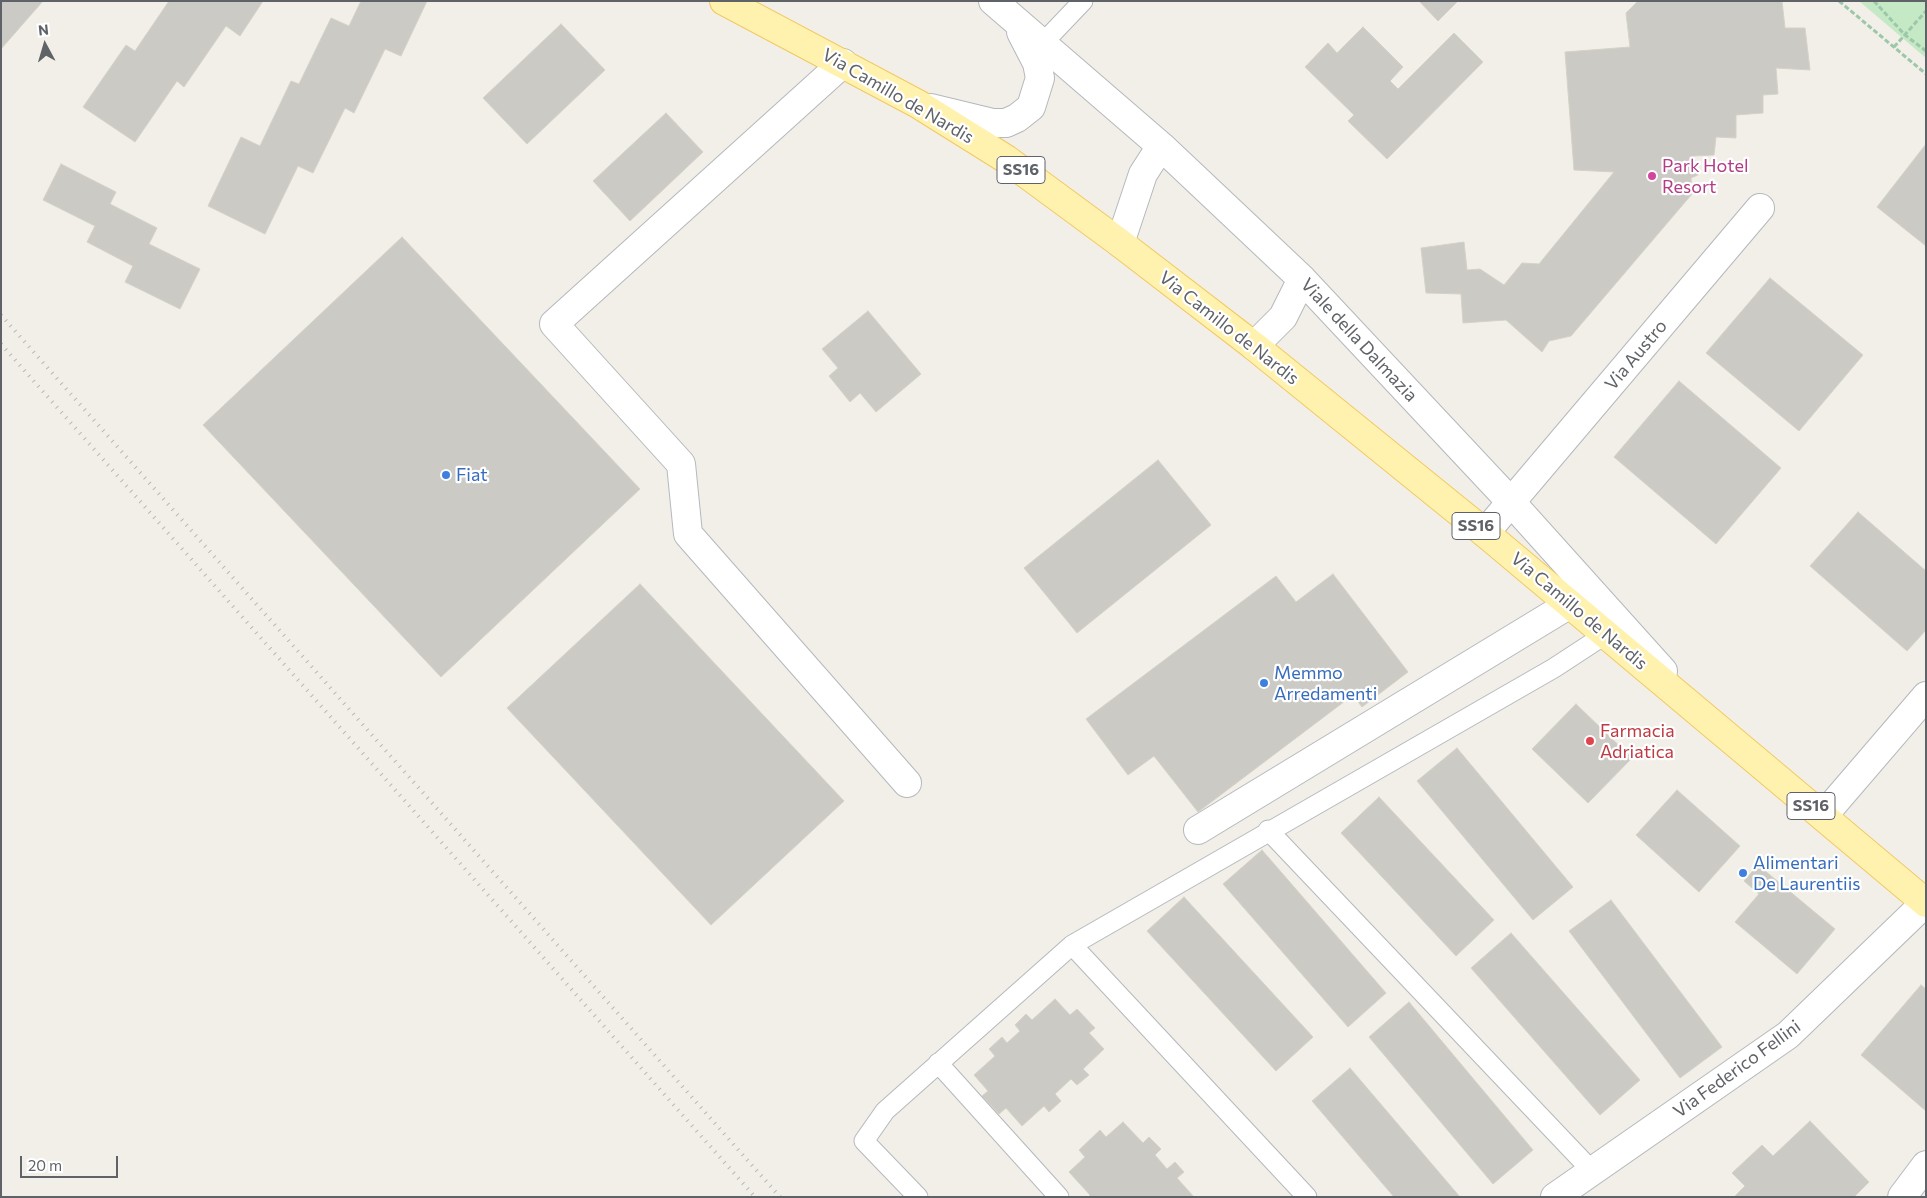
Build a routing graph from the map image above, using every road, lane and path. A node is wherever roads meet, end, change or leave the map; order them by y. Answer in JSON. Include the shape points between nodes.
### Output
{"nodes":[{"id":1,"x":724,"y":1,"type":"edge"},
{"id":2,"x":1083,"y":1,"type":"edge"},
{"id":3,"x":1839,"y":1,"type":"edge"},
{"id":4,"x":1874,"y":1,"type":"edge"},
{"id":5,"x":1000,"y":8,"type":"edge"},
{"id":6,"x":1926,"y":11,"type":"edge"},
{"id":7,"x":1905,"y":35,"type":"junction"},
{"id":8,"x":1042,"y":44,"type":"junction"},
{"id":9,"x":1894,"y":47,"type":"junction"},
{"id":10,"x":1926,"y":51,"type":"edge"},
{"id":11,"x":843,"y":63,"type":"junction"},
{"id":12,"x":1926,"y":74,"type":"edge"},
{"id":13,"x":918,"y":104,"type":"junction"},
{"id":14,"x":1162,"y":146,"type":"junction"},
{"id":15,"x":1760,"y":208,"type":"dead end"},
{"id":16,"x":1120,"y":243,"type":"junction"},
{"id":17,"x":1302,"y":279,"type":"junction"},
{"id":18,"x":1254,"y":346,"type":"junction"},
{"id":19,"x":1511,"y":502,"type":"junction"},
{"id":20,"x":1485,"y":533,"type":"junction"},
{"id":21,"x":1570,"y":604,"type":"junction"},
{"id":22,"x":1606,"y":634,"type":"junction"},
{"id":23,"x":1926,"y":696,"type":"edge"},
{"id":24,"x":1697,"y":709,"type":"junction"},
{"id":25,"x":907,"y":783,"type":"dead end"},
{"id":26,"x":1823,"y":816,"type":"junction"},
{"id":27,"x":1198,"y":830,"type":"dead end"},
{"id":28,"x":1268,"y":830,"type":"junction"},
{"id":29,"x":1925,"y":903,"type":"edge"},
{"id":30,"x":1072,"y":945,"type":"junction"},
{"id":31,"x":938,"y":1063,"type":"junction"},
{"id":32,"x":1926,"y":1165,"type":"edge"},
{"id":33,"x":1593,"y":1172,"type":"junction"},
{"id":34,"x":918,"y":1197,"type":"edge"},
{"id":35,"x":1059,"y":1197,"type":"edge"},
{"id":36,"x":1307,"y":1197,"type":"edge"},
{"id":37,"x":1555,"y":1197,"type":"edge"},
{"id":38,"x":1902,"y":1197,"type":"edge"}],
"edges":[{"from":1,"to":11,"type":"main road","name":"Via Camillo de Nardis","number":"SS16"},
{"from":2,"to":8,"type":"lane"},
{"from":3,"to":9,"type":"path"},
{"from":4,"to":7,"type":"path"},
{"from":5,"to":8,"type":"street","name":"Viale della Dalmazia"},
{"from":5,"to":13,"type":"street","via":[[1022,34],[1037,62],[1040,78],[1031,107],[1017,118],[993,123]]},
{"from":6,"to":7,"type":"path"},
{"from":7,"to":9,"type":"path"},
{"from":7,"to":10,"type":"path"},
{"from":8,"to":14,"type":"street","name":"Viale della Dalmazia"},
{"from":9,"to":12,"type":"path"},
{"from":11,"to":13,"type":"main road","name":"Via Camillo de Nardis","number":"SS16"},
{"from":11,"to":25,"type":"street","via":[[554,324],[681,464],[688,534]]},
{"from":13,"to":16,"type":"main road","name":"Via Camillo de Nardis","number":"SS16","via":[[1006,159]]},
{"from":14,"to":16,"type":"street","via":[[1143,174]]},
{"from":14,"to":17,"type":"street","name":"Viale della Dalmazia"},
{"from":15,"to":19,"type":"street","name":"Via Austro"},
{"from":16,"to":18,"type":"main road","name":"Via Camillo de Nardis","number":"SS16"},
{"from":17,"to":18,"type":"street","via":[[1283,317]]},
{"from":17,"to":19,"type":"street","name":"Viale della Dalmazia"},
{"from":18,"to":20,"type":"main road","name":"Via Camillo de Nardis","number":"SS16"},
{"from":19,"to":20,"type":"street","name":"Via Austro"},
{"from":19,"to":24,"type":"street","name":"Viale della Dalmazia"},
{"from":20,"to":21,"type":"main road","name":"Via Camillo de Nardis","number":"SS16"},
{"from":21,"to":22,"type":"main road","name":"Via Camillo de Nardis","number":"SS16"},
{"from":21,"to":27,"type":"street"},
{"from":22,"to":24,"type":"main road","name":"Via Camillo de Nardis","number":"SS16"},
{"from":22,"to":28,"type":"lane","via":[[1554,668]]},
{"from":23,"to":26,"type":"street"},
{"from":24,"to":26,"type":"main road","number":"SS16"},
{"from":26,"to":29,"type":"main road","number":"SS16"},
{"from":28,"to":30,"type":"lane"},
{"from":28,"to":33,"type":"lane"},
{"from":29,"to":33,"type":"street","name":"Via Federico Fellini","via":[[1788,1035]]},
{"from":30,"to":31,"type":"lane"},
{"from":30,"to":36,"type":"lane"},
{"from":31,"to":34,"type":"lane","via":[[885,1111],[864,1141]]},
{"from":31,"to":35,"type":"lane"},
{"from":32,"to":38,"type":"street"},
{"from":33,"to":37,"type":"street","name":"Via Federico Fellini"}]}
